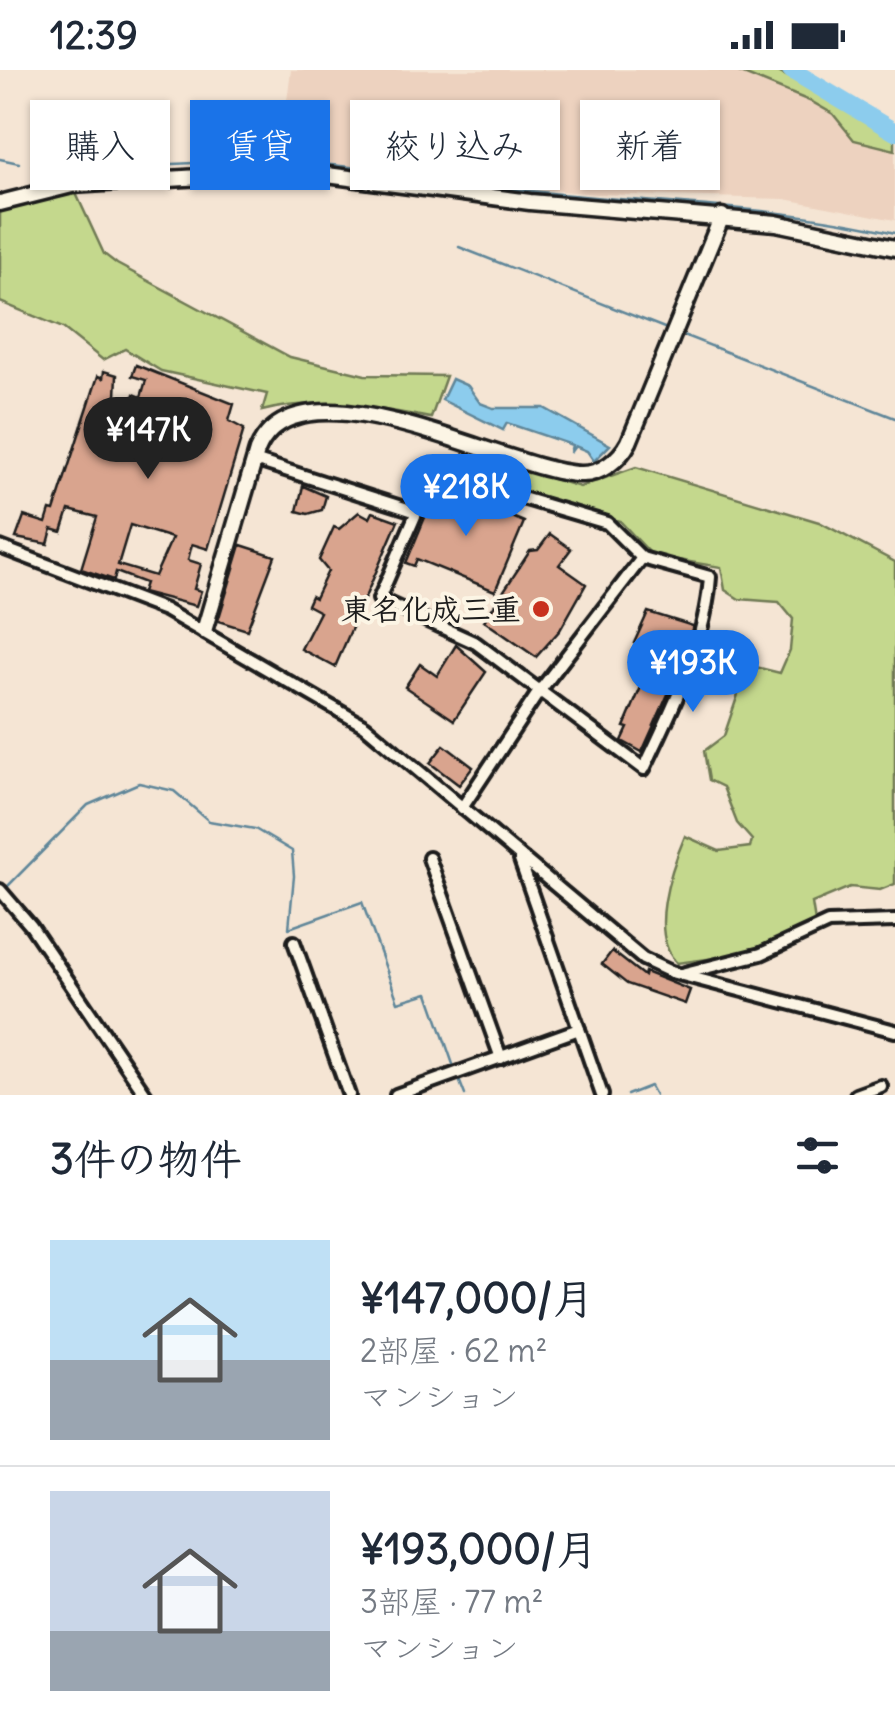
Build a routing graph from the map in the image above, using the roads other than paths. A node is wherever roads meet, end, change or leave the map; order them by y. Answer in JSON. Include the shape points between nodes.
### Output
{"nodes":[{"id":1,"x":0,"y":203,"type":"edge"},
{"id":2,"x":722,"y":216,"type":"junction"},
{"id":3,"x":895,"y":248,"type":"edge"},
{"id":4,"x":254,"y":460,"type":"junction"},
{"id":5,"x":417,"y":512,"type":"junction"},
{"id":6,"x":0,"y":547,"type":"edge"},
{"id":7,"x":642,"y":558,"type":"junction"},
{"id":8,"x":204,"y":631,"type":"junction"},
{"id":9,"x":538,"y":693,"type":"junction"},
{"id":10,"x":462,"y":808,"type":"junction"},
{"id":11,"x":429,"y":858,"type":"dead end"},
{"id":12,"x":520,"y":859,"type":"junction"},
{"id":13,"x":0,"y":890,"type":"edge"},
{"id":14,"x":895,"y":921,"type":"edge"},
{"id":15,"x":294,"y":942,"type":"dead end"},
{"id":16,"x":680,"y":974,"type":"junction"},
{"id":17,"x":579,"y":1029,"type":"junction"},
{"id":18,"x":895,"y":1032,"type":"edge"},
{"id":19,"x":501,"y":1058,"type":"junction"},
{"id":20,"x":881,"y":1086,"type":"dead end"},
{"id":21,"x":146,"y":1095,"type":"edge"},
{"id":22,"x":348,"y":1095,"type":"edge"},
{"id":23,"x":396,"y":1095,"type":"edge"},
{"id":24,"x":602,"y":1095,"type":"edge"},
{"id":25,"x":856,"y":1095,"type":"edge"}],
"edges":[{"from":1,"to":2,"type":"main road","via":[[72,185],[297,172],[530,202]]},
{"from":2,"to":3,"type":"main road"},
{"from":2,"to":4,"type":"main road","via":[[630,442],[602,468],[567,472],[344,414],[280,422]]},
{"from":4,"to":5,"type":"street"},
{"from":4,"to":8,"type":"main road"},
{"from":5,"to":7,"type":"street","via":[[434,472],[606,522]]},
{"from":5,"to":9,"type":"street","via":[[379,598],[466,637]]},
{"from":6,"to":8,"type":"street","via":[[142,600]]},
{"from":7,"to":9,"type":"street"},
{"from":7,"to":9,"type":"street","via":[[710,577],[682,696],[644,768]]},
{"from":8,"to":10,"type":"street","via":[[365,726]]},
{"from":9,"to":10,"type":"street"},
{"from":10,"to":12,"type":"street"},
{"from":11,"to":19,"type":"street"},
{"from":12,"to":16,"type":"street","via":[[642,960]]},
{"from":12,"to":17,"type":"street"},
{"from":13,"to":21,"type":"street"},
{"from":14,"to":16,"type":"street","via":[[828,923],[740,961]]},
{"from":15,"to":22,"type":"street"},
{"from":16,"to":18,"type":"street"},
{"from":17,"to":19,"type":"street"},
{"from":17,"to":24,"type":"street"},
{"from":19,"to":23,"type":"street"},
{"from":20,"to":25,"type":"street"}]}
